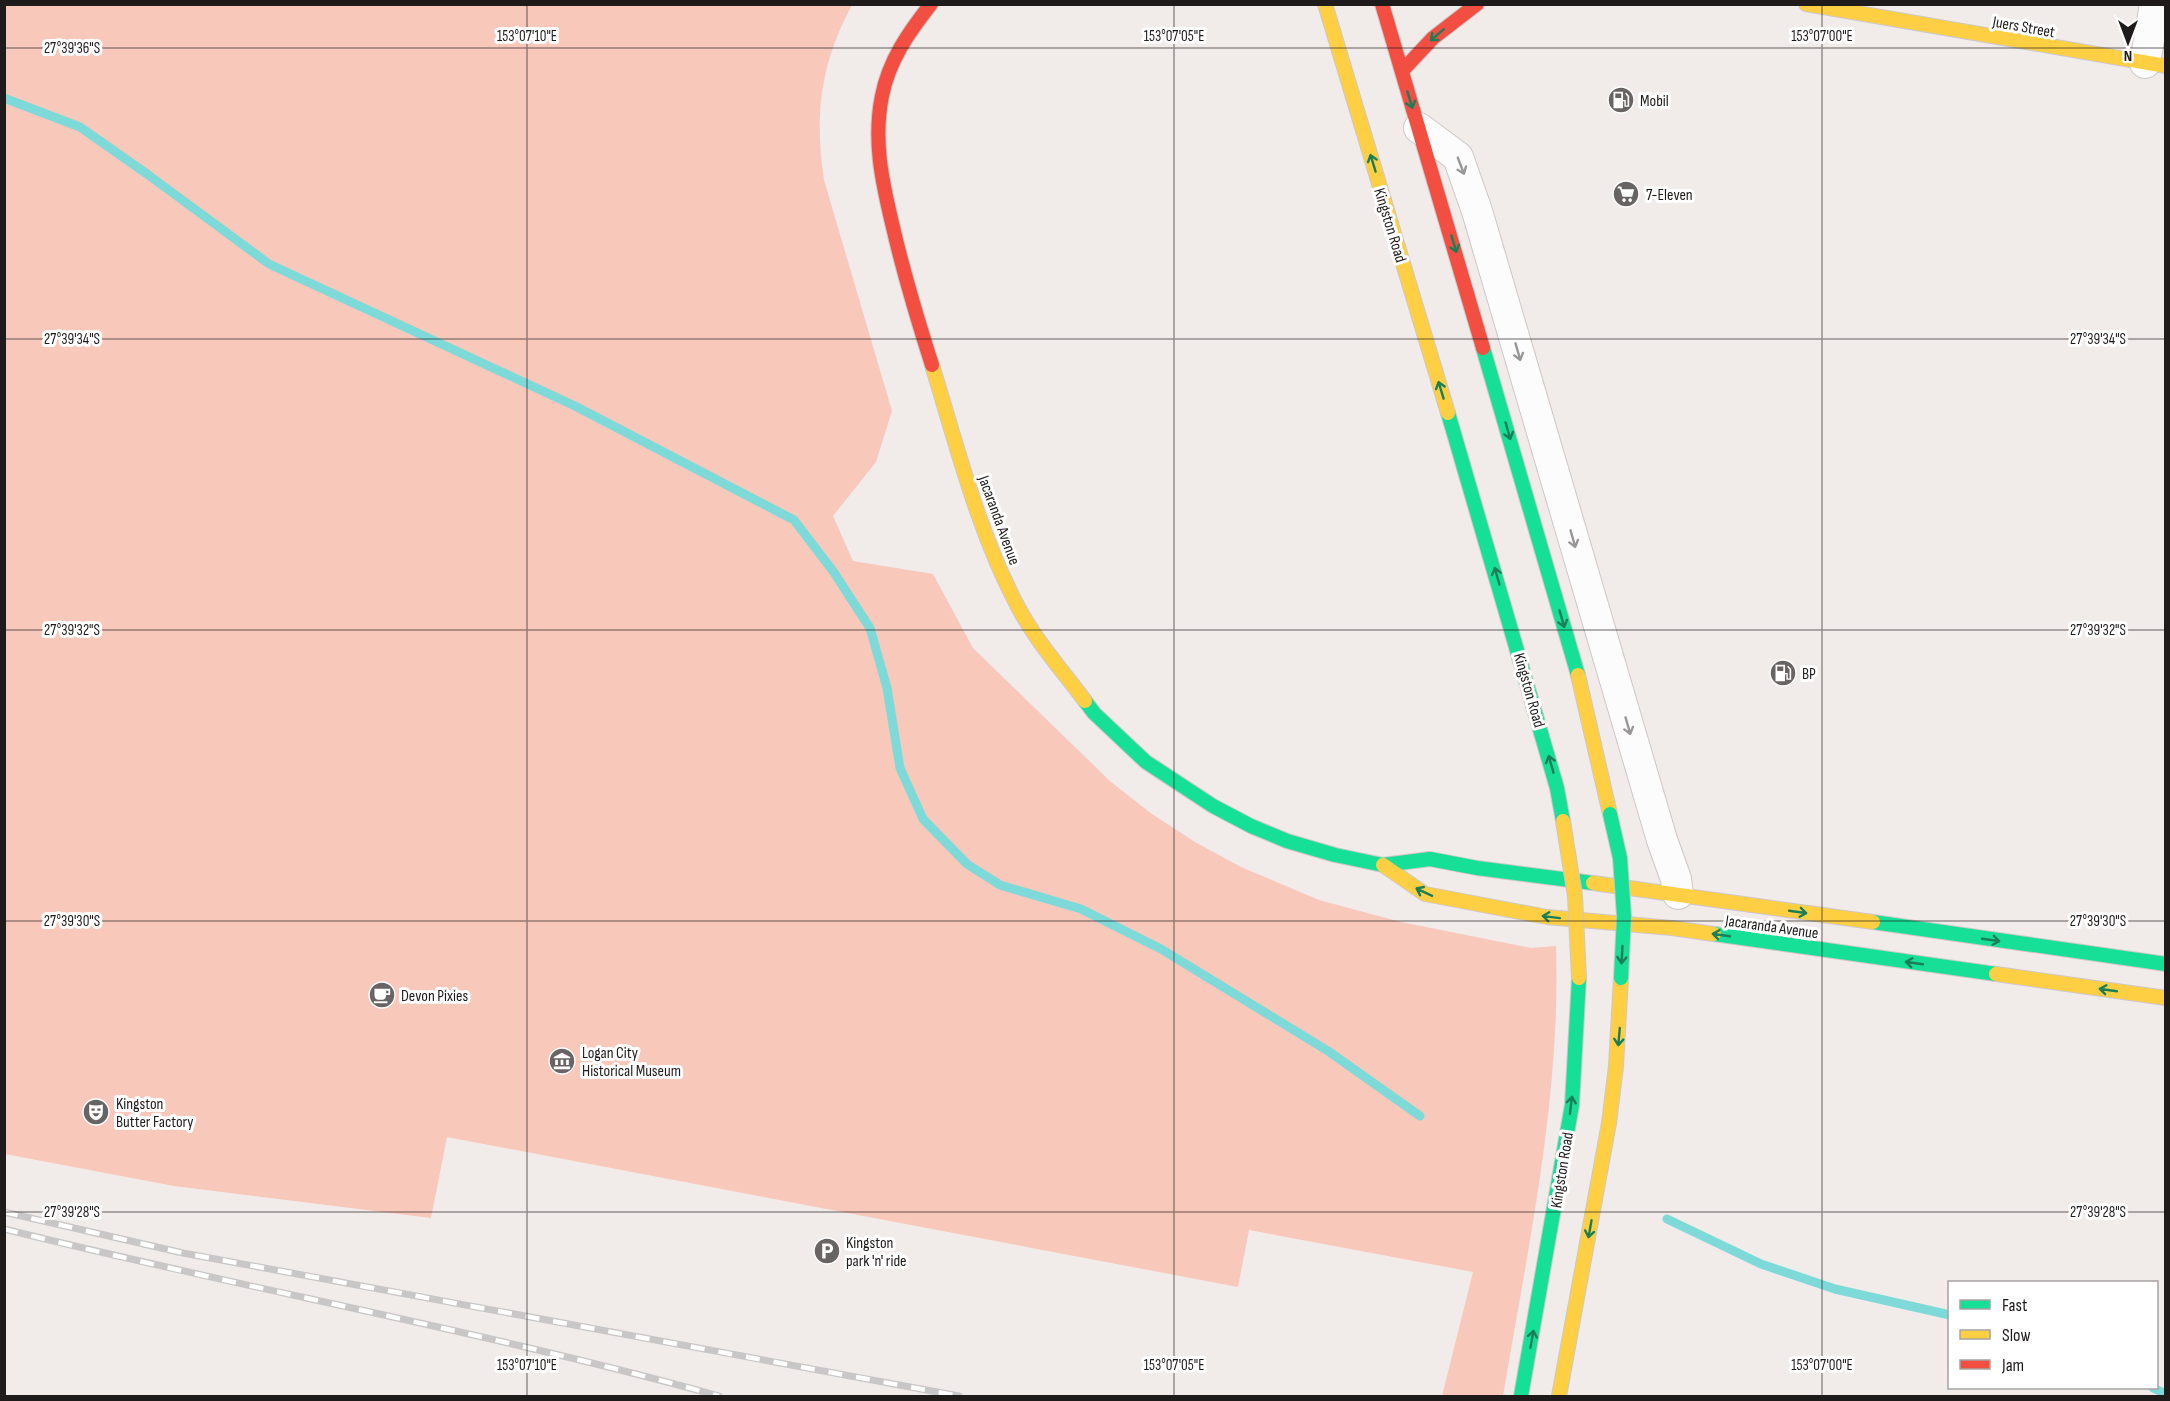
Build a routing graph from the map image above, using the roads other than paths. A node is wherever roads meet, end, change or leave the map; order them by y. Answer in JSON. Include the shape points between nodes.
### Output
{"nodes":[{"id":1,"x":931,"y":4,"type":"edge"},
{"id":2,"x":1325,"y":4,"type":"edge"},
{"id":3,"x":1382,"y":4,"type":"edge"},
{"id":4,"x":1477,"y":4,"type":"edge"},
{"id":5,"x":1806,"y":4,"type":"edge"},
{"id":6,"x":2155,"y":4,"type":"edge"},
{"id":7,"x":2156,"y":65,"type":"edge"},
{"id":8,"x":1402,"y":71,"type":"junction"},
{"id":9,"x":1419,"y":128,"type":"junction"},
{"id":10,"x":1383,"y":865,"type":"junction"},
{"id":11,"x":1678,"y":894,"type":"junction"},
{"id":12,"x":2166,"y":964,"type":"edge"},
{"id":13,"x":2166,"y":998,"type":"edge"},
{"id":14,"x":1521,"y":1396,"type":"edge"},
{"id":15,"x":1559,"y":1396,"type":"edge"}],
"edges":[{"from":1,"to":10,"type":"street","name":"Jacaranda Avenue","via":[[904,39],[885,87],[879,121],[880,172],[904,275],[971,491],[990,546],[1018,607],[1094,712],[1146,762],[1251,826],[1287,841]]},
{"from":14,"to":2,"type":"street","name":"Kingston Road","one_way":true,"bridge":true,"via":[[1572,1105],[1579,978],[1575,896],[1557,788]]},
{"from":3,"to":8,"type":"street"},
{"from":4,"to":8,"type":"street","one_way":true,"via":[[1433,38]]},
{"from":5,"to":7,"type":"street","name":"Juers Street"},
{"from":6,"to":7,"type":"street"},
{"from":8,"to":9,"type":"street","one_way":true},
{"from":9,"to":11,"type":"street","one_way":true,"via":[[1458,157],[1477,211]]},
{"from":9,"to":15,"type":"street","one_way":true,"bridge":true,"via":[[1556,598],[1620,858],[1624,916],[1617,1066]]},
{"from":10,"to":11,"type":"street","name":"Jacaranda Avenue","via":[[1430,859]]},
{"from":13,"to":10,"type":"street","name":"Jacaranda Avenue","one_way":true,"via":[[1672,928],[1547,917],[1425,894]]},
{"from":11,"to":12,"type":"street","name":"Jacaranda Avenue","one_way":true}]}
